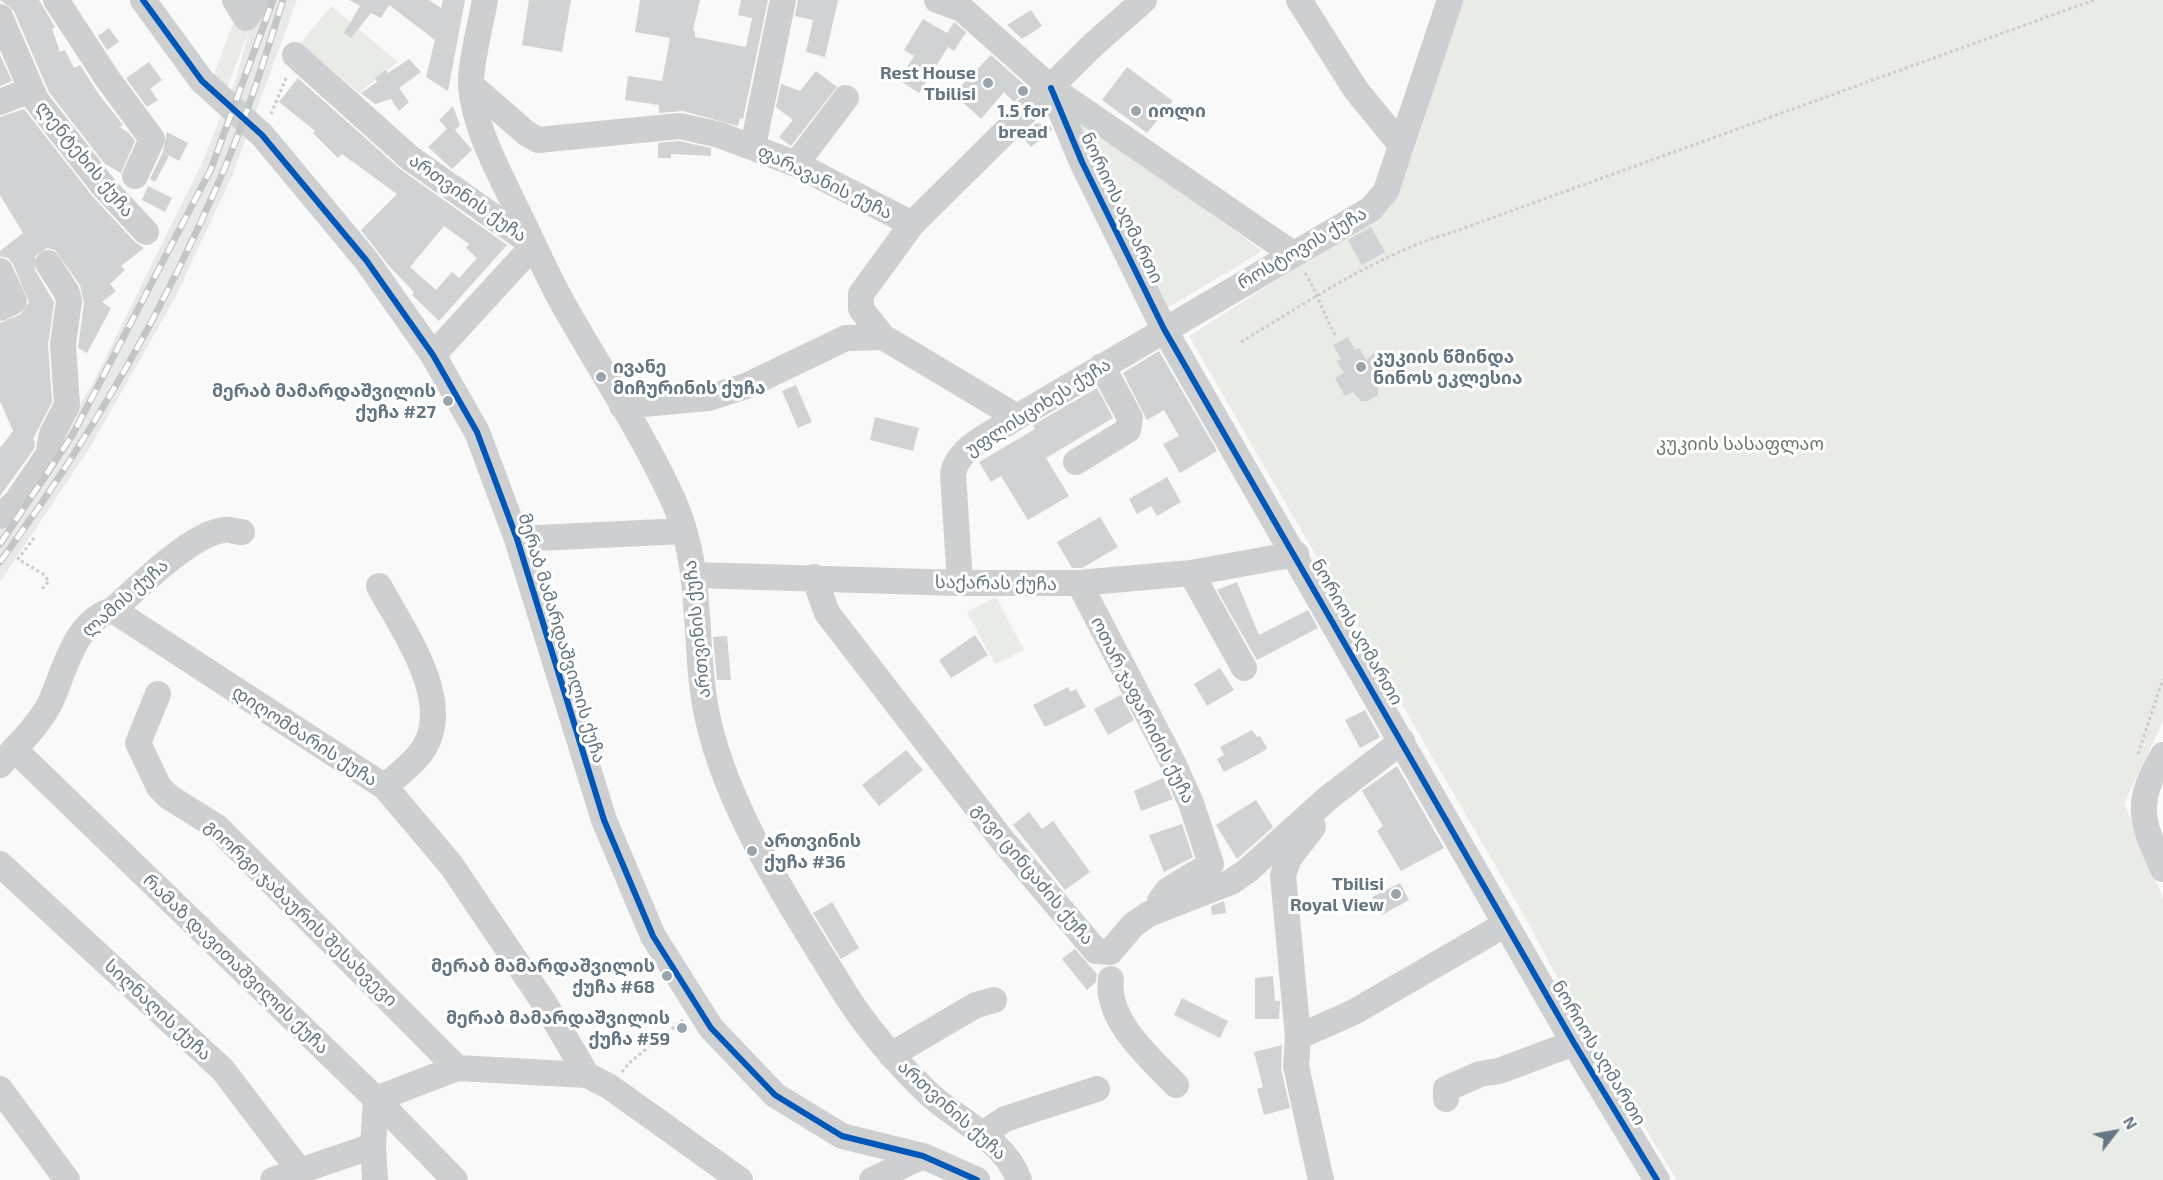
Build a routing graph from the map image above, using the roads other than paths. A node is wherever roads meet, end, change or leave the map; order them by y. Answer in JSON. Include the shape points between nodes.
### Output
{"nodes":[{"id":1,"x":56,"y":0,"type":"edge"},
{"id":2,"x":143,"y":0,"type":"edge"},
{"id":3,"x":485,"y":0,"type":"edge"},
{"id":4,"x":783,"y":0,"type":"edge"},
{"id":5,"x":937,"y":0,"type":"edge"},
{"id":6,"x":1144,"y":0,"type":"edge"},
{"id":7,"x":1299,"y":0,"type":"edge"},
{"id":8,"x":1450,"y":0,"type":"edge"},
{"id":9,"x":0,"y":17,"type":"edge"},
{"id":10,"x":296,"y":55,"type":"road end"},
{"id":11,"x":471,"y":85,"type":"junction"},
{"id":12,"x":1051,"y":88,"type":"junction"},
{"id":13,"x":31,"y":90,"type":"junction"},
{"id":14,"x":846,"y":98,"type":"dead end"},
{"id":15,"x":0,"y":102,"type":"edge"},
{"id":16,"x":1401,"y":145,"type":"junction"},
{"id":17,"x":753,"y":146,"type":"junction"},
{"id":18,"x":796,"y":164,"type":"junction"},
{"id":19,"x":135,"y":176,"type":"dead end"},
{"id":20,"x":912,"y":224,"type":"junction"},
{"id":21,"x":146,"y":232,"type":"dead end"},
{"id":22,"x":534,"y":245,"type":"junction"},
{"id":23,"x":1293,"y":254,"type":"junction"},
{"id":24,"x":48,"y":263,"type":"dead end"},
{"id":25,"x":0,"y":271,"type":"edge"},
{"id":26,"x":0,"y":308,"type":"edge"},
{"id":27,"x":1164,"y":328,"type":"junction"},
{"id":28,"x":883,"y":337,"type":"junction"},
{"id":29,"x":433,"y":356,"type":"junction"},
{"id":30,"x":1102,"y":366,"type":"junction"},
{"id":31,"x":622,"y":406,"type":"junction"},
{"id":32,"x":1017,"y":417,"type":"junction"},
{"id":33,"x":1076,"y":462,"type":"dead end"},
{"id":34,"x":0,"y":516,"type":"edge"},
{"id":35,"x":684,"y":531,"type":"junction"},
{"id":36,"x":242,"y":532,"type":"dead end"},
{"id":37,"x":517,"y":539,"type":"junction"},
{"id":38,"x":1296,"y":554,"type":"junction"},
{"id":39,"x":1191,"y":573,"type":"junction"},
{"id":40,"x":694,"y":575,"type":"junction"},
{"id":41,"x":814,"y":577,"type":"junction"},
{"id":42,"x":960,"y":583,"type":"junction"},
{"id":43,"x":1079,"y":583,"type":"junction"},
{"id":44,"x":379,"y":585,"type":"dead end"},
{"id":45,"x":113,"y":610,"type":"junction"},
{"id":46,"x":1244,"y":669,"type":"dead end"},
{"id":47,"x":158,"y":694,"type":"dead end"},
{"id":48,"x":1402,"y":741,"type":"junction"},
{"id":49,"x":2163,"y":754,"type":"edge"},
{"id":50,"x":7,"y":757,"type":"edge"},
{"id":51,"x":385,"y":787,"type":"junction"},
{"id":52,"x":1328,"y":798,"type":"junction"},
{"id":53,"x":0,"y":864,"type":"edge"},
{"id":54,"x":2163,"y":869,"type":"edge"},
{"id":55,"x":1149,"y":914,"type":"junction"},
{"id":56,"x":1506,"y":924,"type":"junction"},
{"id":57,"x":1110,"y":952,"type":"junction"},
{"id":58,"x":1111,"y":979,"type":"junction"},
{"id":59,"x":994,"y":1000,"type":"dead end"},
{"id":60,"x":1298,"y":1037,"type":"junction"},
{"id":61,"x":1574,"y":1043,"type":"junction"},
{"id":62,"x":1152,"y":1046,"type":"dead end"},
{"id":63,"x":891,"y":1055,"type":"junction"},
{"id":64,"x":457,"y":1068,"type":"junction"},
{"id":65,"x":586,"y":1075,"type":"junction"},
{"id":66,"x":1176,"y":1085,"type":"dead end"},
{"id":67,"x":0,"y":1089,"type":"edge"},
{"id":68,"x":1097,"y":1089,"type":"dead end"},
{"id":69,"x":376,"y":1099,"type":"junction"},
{"id":70,"x":1446,"y":1099,"type":"dead end"},
{"id":71,"x":982,"y":1134,"type":"junction"},
{"id":72,"x":373,"y":1146,"type":"junction"},
{"id":73,"x":923,"y":1156,"type":"junction"},
{"id":74,"x":299,"y":1170,"type":"junction"},
{"id":75,"x":67,"y":1180,"type":"edge"},
{"id":76,"x":273,"y":1180,"type":"edge"},
{"id":77,"x":375,"y":1180,"type":"edge"},
{"id":78,"x":455,"y":1180,"type":"edge"},
{"id":79,"x":740,"y":1180,"type":"edge"},
{"id":80,"x":872,"y":1180,"type":"edge"},
{"id":81,"x":977,"y":1180,"type":"edge"},
{"id":82,"x":1019,"y":1180,"type":"edge"},
{"id":83,"x":1321,"y":1180,"type":"edge"},
{"id":84,"x":1657,"y":1180,"type":"edge"}],
"edges":[{"from":1,"to":19,"type":"street","via":[[152,138]]},
{"from":2,"to":29,"type":"street","name":"მერაბ მამარდაშვილის ქუჩა","via":[[202,81],[262,135],[366,260]]},
{"from":3,"to":11,"type":"street"},
{"from":4,"to":17,"type":"street"},
{"from":5,"to":12,"type":"street","name":"ნორიოს აღმართი","via":[[962,9]]},
{"from":6,"to":12,"type":"street"},
{"from":7,"to":16,"type":"street","via":[[1356,90]]},
{"from":8,"to":16,"type":"street","name":"როსტოვის ქუჩა"},
{"from":9,"to":13,"type":"street","name":"ლენტეხის ქუჩა"},
{"from":10,"to":22,"type":"street","name":"ართვინის ქუჩა","via":[[410,158]]},
{"from":11,"to":17,"type":"street","name":"ფარავანის ქუჩა","via":[[538,140],[680,126]]},
{"from":11,"to":22,"type":"street","via":[[494,160]]},
{"from":12,"to":20,"type":"street"},
{"from":12,"to":23,"type":"street","name":"ნორიოს აღმართი"},
{"from":12,"to":27,"type":"street","name":"ნორიოს აღმართი","via":[[1082,162]]},
{"from":13,"to":15,"type":"street"},
{"from":13,"to":21,"type":"street","name":"ლენტეხის ქუჩა","via":[[104,187]]},
{"from":14,"to":18,"type":"street"},
{"from":16,"to":23,"type":"street","name":"როსტოვის ქუჩა","via":[[1386,191],[1371,209]]},
{"from":17,"to":18,"type":"street","name":"ფარავანის ქუჩა"},
{"from":18,"to":20,"type":"street","name":"ფარავანის ქუჩა"},
{"from":20,"to":28,"type":"street","via":[[861,294],[861,309]]},
{"from":22,"to":29,"type":"street"},
{"from":22,"to":31,"type":"street","name":"ართვინის ქუჩა"},
{"from":23,"to":27,"type":"street","name":"როსტოვის ქუჩა"},
{"from":24,"to":34,"type":"street","via":[[69,300],[63,344],[67,405],[52,434],[48,455],[16,502]]},
{"from":25,"to":26,"type":"street","via":[[14,301]]},
{"from":27,"to":30,"type":"street","name":"უფლისციხეს ქუჩა"},
{"from":27,"to":38,"type":"street","name":"ნორიოს აღმართი"},
{"from":28,"to":31,"type":"street","via":[[846,338],[746,386],[708,398]]},
{"from":28,"to":32,"type":"street"},
{"from":29,"to":37,"type":"street","name":"მერაბ მამარდაშვილის ქუჩა","via":[[477,432]]},
{"from":30,"to":32,"type":"street","name":"უფლისციხეს ქუჩა"},
{"from":30,"to":33,"type":"street","via":[[1131,424],[1128,430]]},
{"from":31,"to":35,"type":"street","name":"ართვინის ქუჩა","via":[[674,502]]},
{"from":32,"to":42,"type":"street","name":"უფლისციხეს ქუჩა","via":[[954,462]]},
{"from":35,"to":37,"type":"street"},
{"from":35,"to":40,"type":"street","name":"ართვინის ქუჩა"},
{"from":36,"to":45,"type":"street","name":"ლამის ქუჩა","via":[[224,530],[207,536],[168,560]]},
{"from":37,"to":73,"type":"street","name":"მერაბ მამარდაშვილის ქუჩა","via":[[604,820],[653,936],[711,1028],[775,1095],[842,1136]]},
{"from":38,"to":39,"type":"street","name":"საქარას ქუჩა"},
{"from":38,"to":48,"type":"street","name":"ნორიოს აღმართი"},
{"from":39,"to":43,"type":"street","name":"საქარას ქუჩა"},
{"from":39,"to":46,"type":"street"},
{"from":40,"to":41,"type":"street","name":"საქარას ქუჩა"},
{"from":40,"to":63,"type":"street","name":"ართვინის ქუჩა","via":[[708,721],[735,796],[782,887],[849,999]]},
{"from":41,"to":42,"type":"street","name":"საქარას ქუჩა"},
{"from":41,"to":57,"type":"street","name":"გივი ცინცაძის ქუჩა","via":[[827,613],[955,781],[1096,951]]},
{"from":42,"to":43,"type":"street","name":"საქარას ქუჩა"},
{"from":43,"to":55,"type":"street","name":"ოთარ ჯაფარიძის ქუჩა","via":[[1173,763],[1211,864],[1168,890]]},
{"from":44,"to":51,"type":"street","via":[[427,678],[434,708],[432,732],[423,750]]},
{"from":45,"to":50,"type":"street","name":"ლამის ქუჩა","via":[[94,621],[71,647],[49,704]]},
{"from":45,"to":51,"type":"street","name":"დიღომბარის ქუჩა"},
{"from":47,"to":64,"type":"street","name":"გიორგი ჯაბაურის შესახვევი","via":[[138,743],[159,787],[217,827]]},
{"from":48,"to":52,"type":"street","name":"გივი ცინცაძის ქუჩა"},
{"from":48,"to":56,"type":"street","name":"ნორიოს აღმართი"},
{"from":49,"to":54,"type":"street","via":[[2143,797],[2145,827]]},
{"from":50,"to":69,"type":"street","name":"რამაზ დავითაშვილის ქუჩა"},
{"from":51,"to":65,"type":"street","name":"დიღომბარის ქუჩა","via":[[457,875],[545,1004]]},
{"from":52,"to":55,"type":"street","name":"გივი ცინცაძის ქუჩა","via":[[1231,882]]},
{"from":52,"to":60,"type":"street","via":[[1312,829],[1289,858],[1283,875]]},
{"from":53,"to":74,"type":"street","name":"სიღნაღის ქუჩა","via":[[223,1070]]},
{"from":55,"to":57,"type":"street","name":"გივი ცინცაძის ქუჩა","via":[[1133,925]]},
{"from":56,"to":60,"type":"street","via":[[1354,1012]]},
{"from":56,"to":61,"type":"street","name":"ნორიოს აღმართი"},
{"from":57,"to":58,"type":"street"},
{"from":58,"to":62,"type":"street","via":[[1130,1017]]},
{"from":58,"to":66,"type":"street","via":[[1109,995],[1115,1011]]},
{"from":59,"to":63,"type":"street","via":[[976,1005]]},
{"from":60,"to":83,"type":"street","via":[[1296,1066]]},
{"from":61,"to":70,"type":"street","via":[[1499,1071],[1480,1074],[1446,1089]]},
{"from":61,"to":84,"type":"street","name":"ნორიოს აღმართი"},
{"from":63,"to":71,"type":"street","name":"ართვინის ქუჩა","via":[[930,1095]]},
{"from":64,"to":65,"type":"street"},
{"from":64,"to":69,"type":"street"},
{"from":65,"to":79,"type":"street","via":[[610,1087]]},
{"from":67,"to":75,"type":"street"},
{"from":68,"to":71,"type":"street","via":[[1005,1119]]},
{"from":69,"to":72,"type":"street"},
{"from":69,"to":78,"type":"street","name":"რამაზ დავითაშვილის ქუჩა"},
{"from":71,"to":82,"type":"street","name":"ართვინის ქუჩა","via":[[1008,1160]]},
{"from":72,"to":74,"type":"street"},
{"from":72,"to":77,"type":"street"},
{"from":73,"to":80,"type":"street"},
{"from":73,"to":81,"type":"street","name":"მერაბ მამარდაშვილის ქუჩა"},
{"from":74,"to":76,"type":"street"}]}
